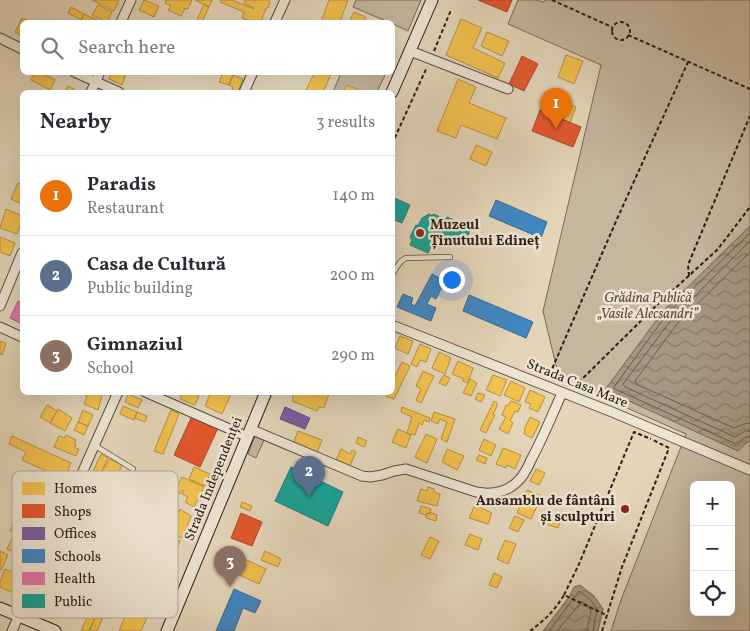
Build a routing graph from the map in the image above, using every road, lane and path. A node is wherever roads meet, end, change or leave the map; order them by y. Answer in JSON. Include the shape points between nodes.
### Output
{"nodes":[{"id":1,"x":130,"y":0,"type":"edge"},
{"id":2,"x":285,"y":0,"type":"edge"},
{"id":3,"x":432,"y":0,"type":"edge"},
{"id":4,"x":552,"y":0,"type":"edge"},
{"id":5,"x":451,"y":10,"type":"dead end"},
{"id":6,"x":122,"y":20,"type":"edge"},
{"id":7,"x":276,"y":20,"type":"edge"},
{"id":8,"x":612,"y":27,"type":"junction"},
{"id":9,"x":628,"y":35,"type":"junction"},
{"id":10,"x":0,"y":38,"type":"edge"},
{"id":11,"x":20,"y":48,"type":"edge"},
{"id":12,"x":410,"y":51,"type":"junction"},
{"id":13,"x":430,"y":59,"type":"junction"},
{"id":14,"x":688,"y":62,"type":"junction"},
{"id":15,"x":80,"y":75,"type":"edge"},
{"id":16,"x":98,"y":75,"type":"edge"},
{"id":17,"x":252,"y":75,"type":"edge"},
{"id":18,"x":95,"y":82,"type":"junction"},
{"id":19,"x":508,"y":89,"type":"dead end"},
{"id":20,"x":92,"y":90,"type":"edge"},
{"id":21,"x":114,"y":90,"type":"edge"},
{"id":22,"x":245,"y":90,"type":"edge"},
{"id":23,"x":393,"y":90,"type":"edge"},
{"id":24,"x":750,"y":90,"type":"edge"},
{"id":25,"x":750,"y":116,"type":"edge"},
{"id":26,"x":395,"y":137,"type":"edge"},
{"id":27,"x":750,"y":207,"type":"edge"},
{"id":28,"x":450,"y":256,"type":"dead end"},
{"id":29,"x":20,"y":258,"type":"edge"},
{"id":30,"x":395,"y":268,"type":"edge"},
{"id":31,"x":689,"y":276,"type":"junction"},
{"id":32,"x":0,"y":306,"type":"edge"},
{"id":33,"x":0,"y":326,"type":"edge"},
{"id":34,"x":395,"y":326,"type":"edge"},
{"id":35,"x":20,"y":336,"type":"edge"},
{"id":36,"x":562,"y":392,"type":"junction"},
{"id":37,"x":117,"y":395,"type":"edge"},
{"id":38,"x":154,"y":395,"type":"edge"},
{"id":39,"x":265,"y":395,"type":"edge"},
{"id":40,"x":249,"y":433,"type":"junction"},
{"id":41,"x":94,"y":445,"type":"junction"},
{"id":42,"x":133,"y":469,"type":"dead end"},
{"id":43,"x":750,"y":470,"type":"edge"},
{"id":44,"x":83,"y":471,"type":"edge"},
{"id":45,"x":564,"y":595,"type":"junction"},
{"id":46,"x":178,"y":604,"type":"edge"},
{"id":47,"x":0,"y":608,"type":"edge"},
{"id":48,"x":12,"y":612,"type":"edge"},
{"id":49,"x":606,"y":615,"type":"junction"},
{"id":50,"x":18,"y":618,"type":"edge"},
{"id":51,"x":26,"y":618,"type":"edge"},
{"id":52,"x":172,"y":618,"type":"edge"},
{"id":53,"x":12,"y":631,"type":"edge"},
{"id":54,"x":55,"y":631,"type":"edge"},
{"id":55,"x":167,"y":631,"type":"edge"},
{"id":56,"x":530,"y":631,"type":"edge"},
{"id":57,"x":602,"y":631,"type":"edge"}],
"edges":[{"from":1,"to":6,"type":"street"},
{"from":2,"to":7,"type":"street"},
{"from":3,"to":12,"type":"main road"},
{"from":4,"to":8,"type":"path"},
{"from":5,"to":13,"type":"path"},
{"from":8,"to":9,"type":"path","via":[[612,33],[618,40]]},
{"from":8,"to":9,"type":"path","via":[[619,22],[625,23],[629,27]]},
{"from":9,"to":14,"type":"path"},
{"from":10,"to":11,"type":"street"},
{"from":12,"to":13,"type":"street"},
{"from":12,"to":23,"type":"main road"},
{"from":13,"to":19,"type":"street"},
{"from":13,"to":26,"type":"path"},
{"from":14,"to":24,"type":"path"},
{"from":14,"to":36,"type":"path","via":[[552,370]]},
{"from":15,"to":18,"type":"street"},
{"from":16,"to":18,"type":"street"},
{"from":17,"to":22,"type":"street"},
{"from":18,"to":20,"type":"street"},
{"from":18,"to":21,"type":"street"},
{"from":25,"to":31,"type":"path","via":[[688,265]]},
{"from":27,"to":31,"type":"path","via":[[718,249]]},
{"from":28,"to":30,"type":"lane","via":[[406,258]]},
{"from":29,"to":32,"type":"street"},
{"from":31,"to":36,"type":"path"},
{"from":33,"to":35,"type":"street"},
{"from":34,"to":36,"type":"street","name":"Strada Casa Mare"},
{"from":36,"to":40,"type":"street","via":[[520,480],[500,492],[488,494],[406,470],[362,476]]},
{"from":36,"to":43,"type":"street","name":"Strada Casa Mare"},
{"from":37,"to":41,"type":"street"},
{"from":38,"to":40,"type":"street"},
{"from":39,"to":40,"type":"main road","name":"Strada Independenței"},
{"from":40,"to":46,"type":"main road","name":"Strada Independenței"},
{"from":41,"to":42,"type":"lane"},
{"from":41,"to":44,"type":"street"},
{"from":45,"to":49,"type":"path"},
{"from":45,"to":49,"type":"path","via":[[634,432],[653,440],[669,448]]},
{"from":45,"to":56,"type":"path","via":[[557,607]]},
{"from":47,"to":48,"type":"main road"},
{"from":49,"to":57,"type":"path"},
{"from":50,"to":53,"type":"street"},
{"from":51,"to":54,"type":"main road"},
{"from":52,"to":55,"type":"main road","name":"Strada Independenței"}]}
